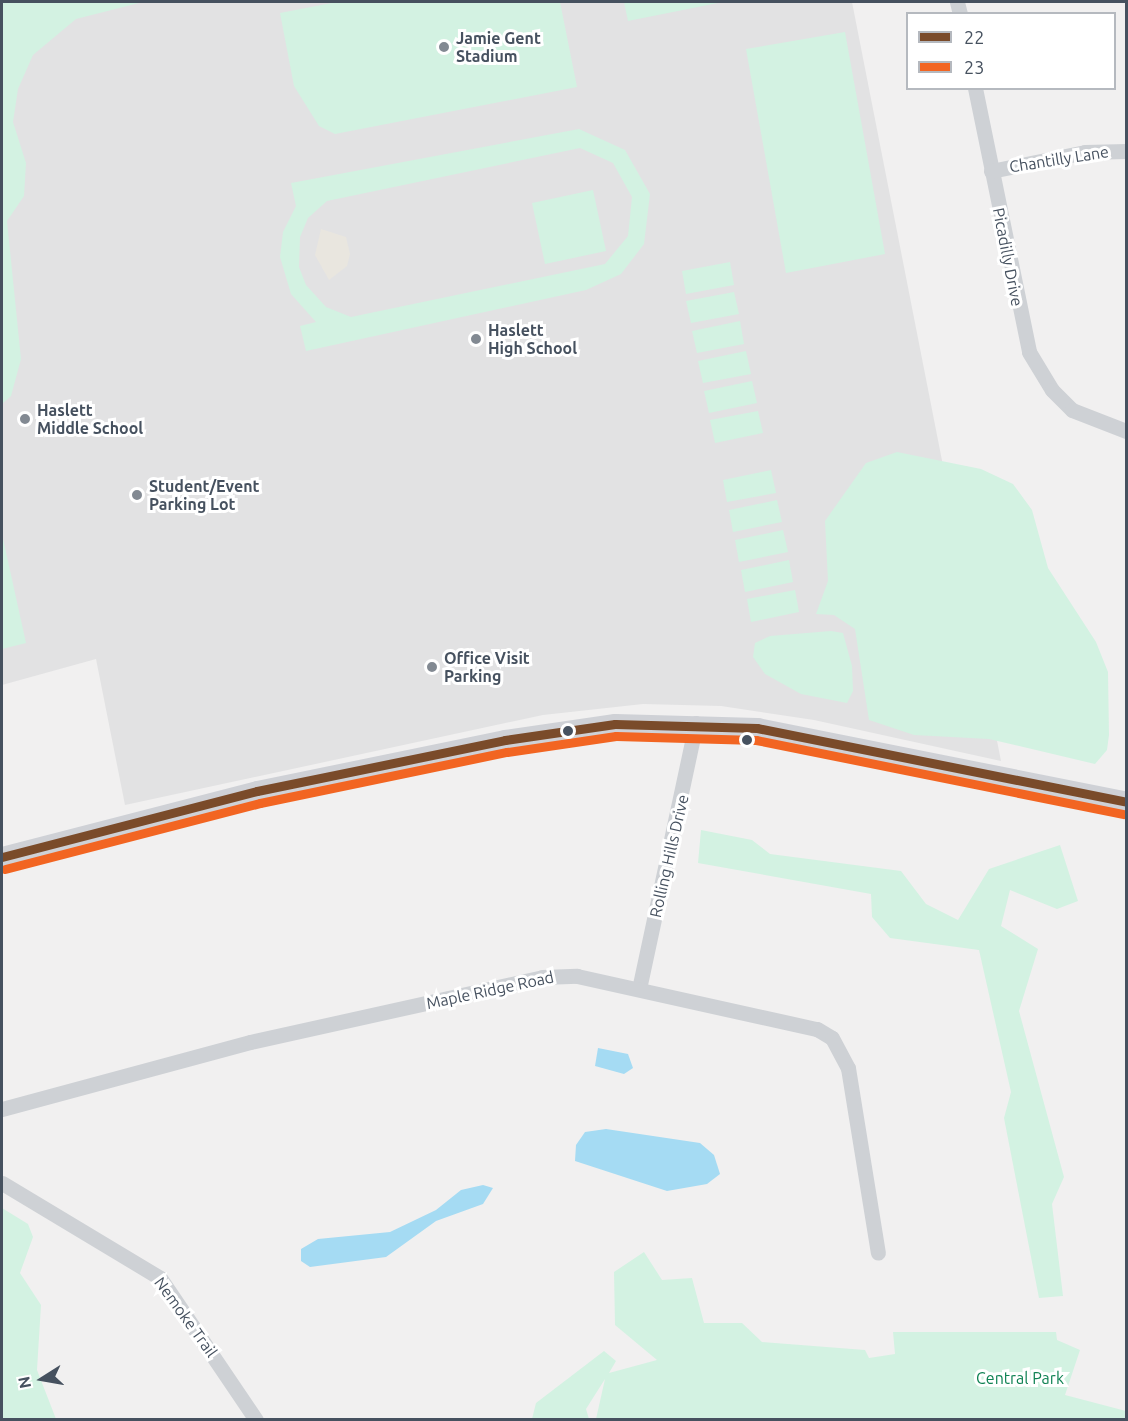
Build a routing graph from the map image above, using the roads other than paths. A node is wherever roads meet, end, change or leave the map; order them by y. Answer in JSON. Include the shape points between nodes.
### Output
{"nodes":[{"id":1,"x":975,"y":90,"type":"edge"},
{"id":2,"x":1126,"y":151,"type":"edge"},
{"id":3,"x":991,"y":171,"type":"junction"},
{"id":4,"x":1126,"y":431,"type":"edge"},
{"id":5,"x":696,"y":723,"type":"junction"},
{"id":6,"x":1126,"y":802,"type":"edge"},
{"id":7,"x":2,"y":857,"type":"edge"},
{"id":8,"x":639,"y":989,"type":"junction"},
{"id":9,"x":2,"y":1109,"type":"edge"},
{"id":10,"x":2,"y":1183,"type":"edge"},
{"id":11,"x":878,"y":1253,"type":"dead end"},
{"id":12,"x":256,"y":1419,"type":"edge"}],
"edges":[{"from":1,"to":3,"type":"street","name":"Picadilly Drive"},
{"from":2,"to":3,"type":"street","name":"Chantilly Lane","via":[[1084,152]]},
{"from":3,"to":4,"type":"street","name":"Picadilly Drive","via":[[1024,338],[1043,378],[1072,410]]},
{"from":5,"to":6,"type":"main road","via":[[803,737]]},
{"from":5,"to":7,"type":"main road","via":[[615,724],[505,740],[247,793]]},
{"from":5,"to":8,"type":"street","name":"Rolling Hills Drive"},
{"from":8,"to":9,"type":"street","name":"Maple Ridge Road","via":[[577,976],[542,977],[250,1042]]},
{"from":8,"to":11,"type":"street","name":"Maple Ridge Road","via":[[817,1029],[838,1044],[848,1068]]},
{"from":10,"to":12,"type":"street","name":"Nemoke Trail","via":[[160,1278]]}]}
